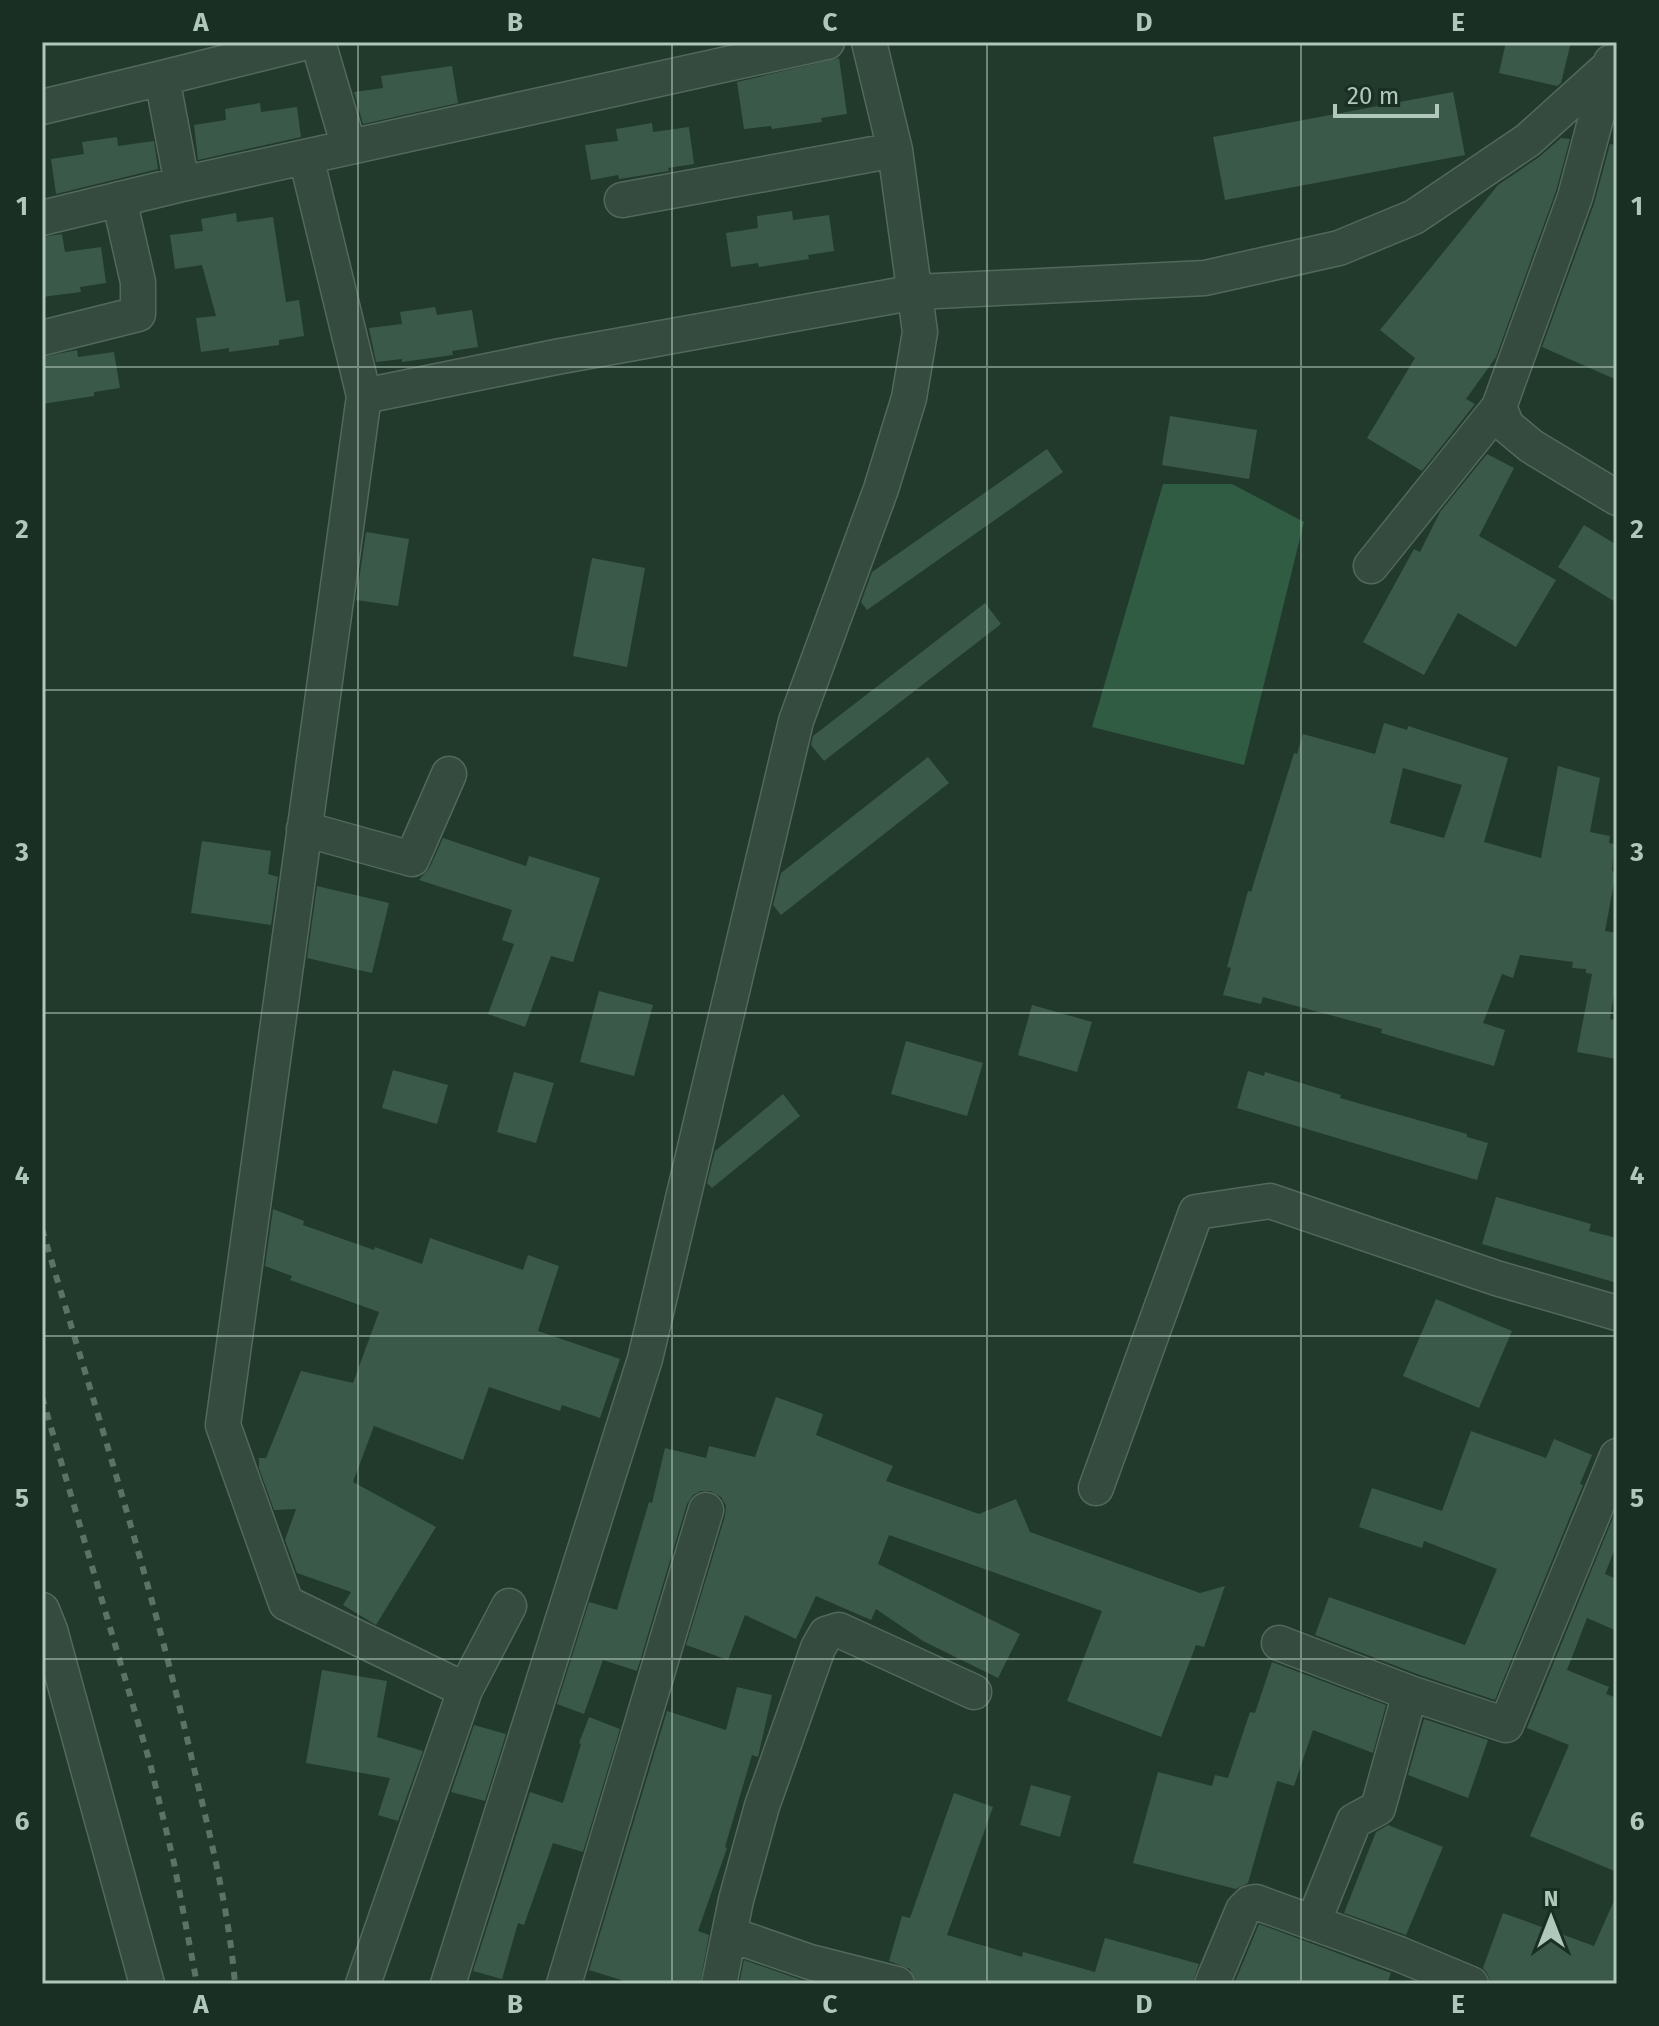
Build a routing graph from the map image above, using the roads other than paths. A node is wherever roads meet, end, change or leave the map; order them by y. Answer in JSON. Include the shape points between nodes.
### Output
{"nodes":[{"id":1,"x":307,"y":42,"type":"edge"},
{"id":2,"x":318,"y":42,"type":"edge"},
{"id":3,"x":827,"y":42,"type":"edge"},
{"id":4,"x":869,"y":42,"type":"edge"},
{"id":5,"x":236,"y":50,"type":"edge"},
{"id":6,"x":1612,"y":75,"type":"edge"},
{"id":7,"x":162,"y":78,"type":"junction"},
{"id":8,"x":42,"y":107,"type":"edge"},
{"id":9,"x":349,"y":147,"type":"junction"},
{"id":10,"x":895,"y":150,"type":"junction"},
{"id":11,"x":306,"y":157,"type":"junction"},
{"id":12,"x":182,"y":184,"type":"junction"},
{"id":13,"x":119,"y":199,"type":"junction"},
{"id":14,"x":622,"y":200,"type":"dead end"},
{"id":15,"x":42,"y":218,"type":"edge"},
{"id":16,"x":916,"y":292,"type":"junction"},
{"id":17,"x":42,"y":338,"type":"edge"},
{"id":18,"x":364,"y":396,"type":"junction"},
{"id":19,"x":1499,"y":407,"type":"junction"},
{"id":20,"x":1617,"y":498,"type":"edge"},
{"id":21,"x":1371,"y":566,"type":"dead end"},
{"id":22,"x":449,"y":774,"type":"dead end"},
{"id":23,"x":304,"y":829,"type":"junction"},
{"id":24,"x":1617,"y":1313,"type":"edge"},
{"id":25,"x":1617,"y":1456,"type":"edge"},
{"id":26,"x":1096,"y":1488,"type":"dead end"},
{"id":27,"x":706,"y":1510,"type":"dead end"},
{"id":28,"x":509,"y":1606,"type":"dead end"},
{"id":29,"x":42,"y":1610,"type":"edge"},
{"id":30,"x":1279,"y":1643,"type":"dead end"},
{"id":31,"x":465,"y":1690,"type":"junction"},
{"id":32,"x":974,"y":1692,"type":"dead end"},
{"id":33,"x":1410,"y":1693,"type":"junction"},
{"id":34,"x":1313,"y":1923,"type":"junction"},
{"id":35,"x":729,"y":1934,"type":"junction"},
{"id":36,"x":807,"y":1973,"type":"edge"},
{"id":37,"x":147,"y":1984,"type":"edge"},
{"id":38,"x":363,"y":1984,"type":"edge"},
{"id":39,"x":448,"y":1984,"type":"edge"},
{"id":40,"x":564,"y":1984,"type":"edge"},
{"id":41,"x":719,"y":1984,"type":"edge"},
{"id":42,"x":897,"y":1984,"type":"edge"},
{"id":43,"x":1212,"y":1984,"type":"edge"},
{"id":44,"x":1471,"y":1984,"type":"edge"}],
"edges":[{"from":1,"to":5,"type":"street"},
{"from":2,"to":9,"type":"street"},
{"from":3,"to":9,"type":"street"},
{"from":4,"to":10,"type":"street"},
{"from":5,"to":7,"type":"street"},
{"from":6,"to":16,"type":"street","via":[[1414,217],[1339,248],[1205,278]]},
{"from":6,"to":19,"type":"street","via":[[1575,197]]},
{"from":7,"to":8,"type":"street"},
{"from":7,"to":12,"type":"street"},
{"from":9,"to":11,"type":"street"},
{"from":10,"to":14,"type":"street"},
{"from":10,"to":16,"type":"street"},
{"from":11,"to":12,"type":"street"},
{"from":11,"to":18,"type":"street"},
{"from":12,"to":13,"type":"street"},
{"from":13,"to":15,"type":"street"},
{"from":13,"to":17,"type":"street","via":[[138,282],[138,314]]},
{"from":16,"to":18,"type":"street"},
{"from":16,"to":39,"type":"street","via":[[920,332],[909,398],[796,721],[645,1359]]},
{"from":18,"to":23,"type":"street"},
{"from":19,"to":20,"type":"street","via":[[1507,426],[1531,446]]},
{"from":19,"to":21,"type":"street"},
{"from":22,"to":23,"type":"street","via":[[412,859]]},
{"from":23,"to":31,"type":"street","via":[[223,1425],[286,1603]]},
{"from":24,"to":26,"type":"street","via":[[1270,1201],[1196,1212]]},
{"from":25,"to":33,"type":"street","via":[[1506,1725]]},
{"from":27,"to":40,"type":"street"},
{"from":28,"to":31,"type":"street"},
{"from":29,"to":37,"type":"street"},
{"from":30,"to":33,"type":"street"},
{"from":31,"to":38,"type":"street"},
{"from":32,"to":35,"type":"street","via":[[839,1630],[826,1634],[762,1806]]},
{"from":33,"to":34,"type":"street","via":[[1378,1808],[1354,1821]]},
{"from":34,"to":43,"type":"street","via":[[1250,1903]]},
{"from":34,"to":44,"type":"street"},
{"from":35,"to":36,"type":"street"},
{"from":35,"to":41,"type":"street"},
{"from":36,"to":42,"type":"street"}]}
